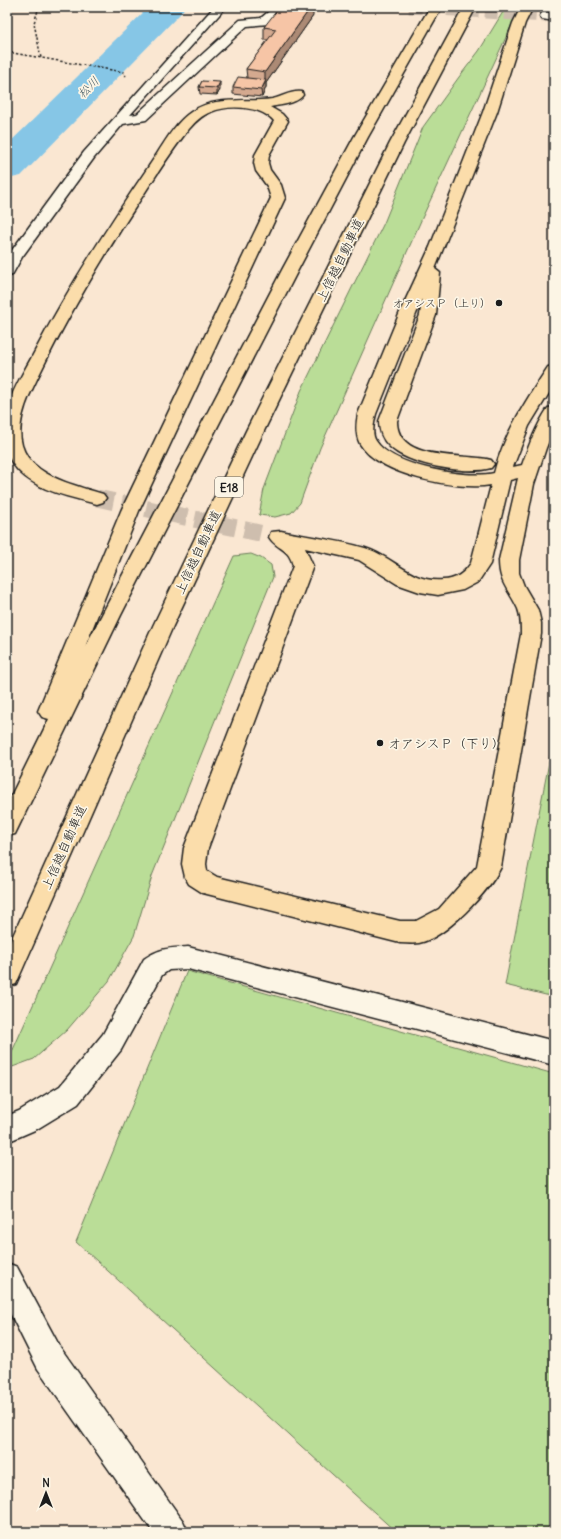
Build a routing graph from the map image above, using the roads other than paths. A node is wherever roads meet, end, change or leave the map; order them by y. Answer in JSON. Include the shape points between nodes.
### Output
{"nodes":[{"id":1,"x":220,"y":7,"type":"edge"},
{"id":2,"x":281,"y":7,"type":"edge"},
{"id":3,"x":436,"y":7,"type":"edge"},
{"id":4,"x":470,"y":7,"type":"edge"},
{"id":5,"x":483,"y":7,"type":"edge"},
{"id":6,"x":527,"y":7,"type":"edge"},
{"id":7,"x":424,"y":92,"type":"junction"},
{"id":8,"x":297,"y":95,"type":"dead end"},
{"id":9,"x":235,"y":104,"type":"junction"},
{"id":10,"x":117,"y":122,"type":"junction"},
{"id":11,"x":434,"y":253,"type":"junction"},
{"id":12,"x":7,"y":272,"type":"edge"},
{"id":13,"x":554,"y":371,"type":"edge"},
{"id":14,"x":554,"y":412,"type":"edge"},
{"id":15,"x":504,"y":468,"type":"junction"},
{"id":16,"x":528,"y":469,"type":"junction"},
{"id":17,"x":98,"y":498,"type":"tunnel mouth"},
{"id":18,"x":7,"y":816,"type":"edge"},
{"id":19,"x":7,"y":826,"type":"edge"},
{"id":20,"x":7,"y":976,"type":"edge"},
{"id":21,"x":554,"y":1053,"type":"edge"},
{"id":22,"x":7,"y":1130,"type":"edge"},
{"id":23,"x":7,"y":1277,"type":"edge"},
{"id":24,"x":172,"y":1532,"type":"edge"}],
"edges":[{"from":1,"to":10,"type":"street"},
{"from":2,"to":10,"type":"street","via":[[264,21],[244,23],[141,117]]},
{"from":3,"to":19,"type":"highway","via":[[290,270],[111,615]]},
{"from":4,"to":7,"type":"highway","name":"上信越自動車道","number":"E18"},
{"from":5,"to":7,"type":"highway"},
{"from":6,"to":11,"type":"highway","via":[[490,112]]},
{"from":7,"to":20,"type":"highway","name":"上信越自動車道","number":"E18","via":[[255,431],[162,626]]},
{"from":8,"to":9,"type":"highway","via":[[275,103]]},
{"from":9,"to":17,"type":"highway","via":[[205,109],[185,126],[136,194],[54,330],[13,416],[11,433],[14,449],[22,463],[38,476],[62,488]]},
{"from":9,"to":18,"type":"highway","via":[[264,109],[276,114],[281,121],[262,155],[261,163],[263,171],[274,185],[278,198],[130,511]]},
{"from":10,"to":12,"type":"street","via":[[60,194]]},
{"from":11,"to":15,"type":"highway","via":[[428,315],[388,421],[388,432],[395,442],[406,450],[443,461],[467,465],[487,464]]},
{"from":11,"to":15,"type":"highway","via":[[367,414],[365,430],[369,443],[381,456],[400,466],[442,477],[487,480]]},
{"from":13,"to":15,"type":"highway","via":[[520,426]]},
{"from":14,"to":16,"type":"highway","via":[[542,433]]},
{"from":15,"to":16,"type":"highway"},
{"from":15,"to":16,"type":"highway","via":[[480,564],[471,577],[456,584],[439,588],[420,586],[404,579],[377,560],[360,553],[271,535],[291,545],[301,555],[303,566],[196,848],[194,864],[197,877],[211,886],[400,932],[419,932],[446,916],[486,873],[531,634],[528,610],[509,574],[509,560]]},
{"from":21,"to":22,"type":"street","via":[[188,958],[164,959],[153,967],[112,1042],[69,1095]]},
{"from":23,"to":24,"type":"street","via":[[49,1358]]}]}
